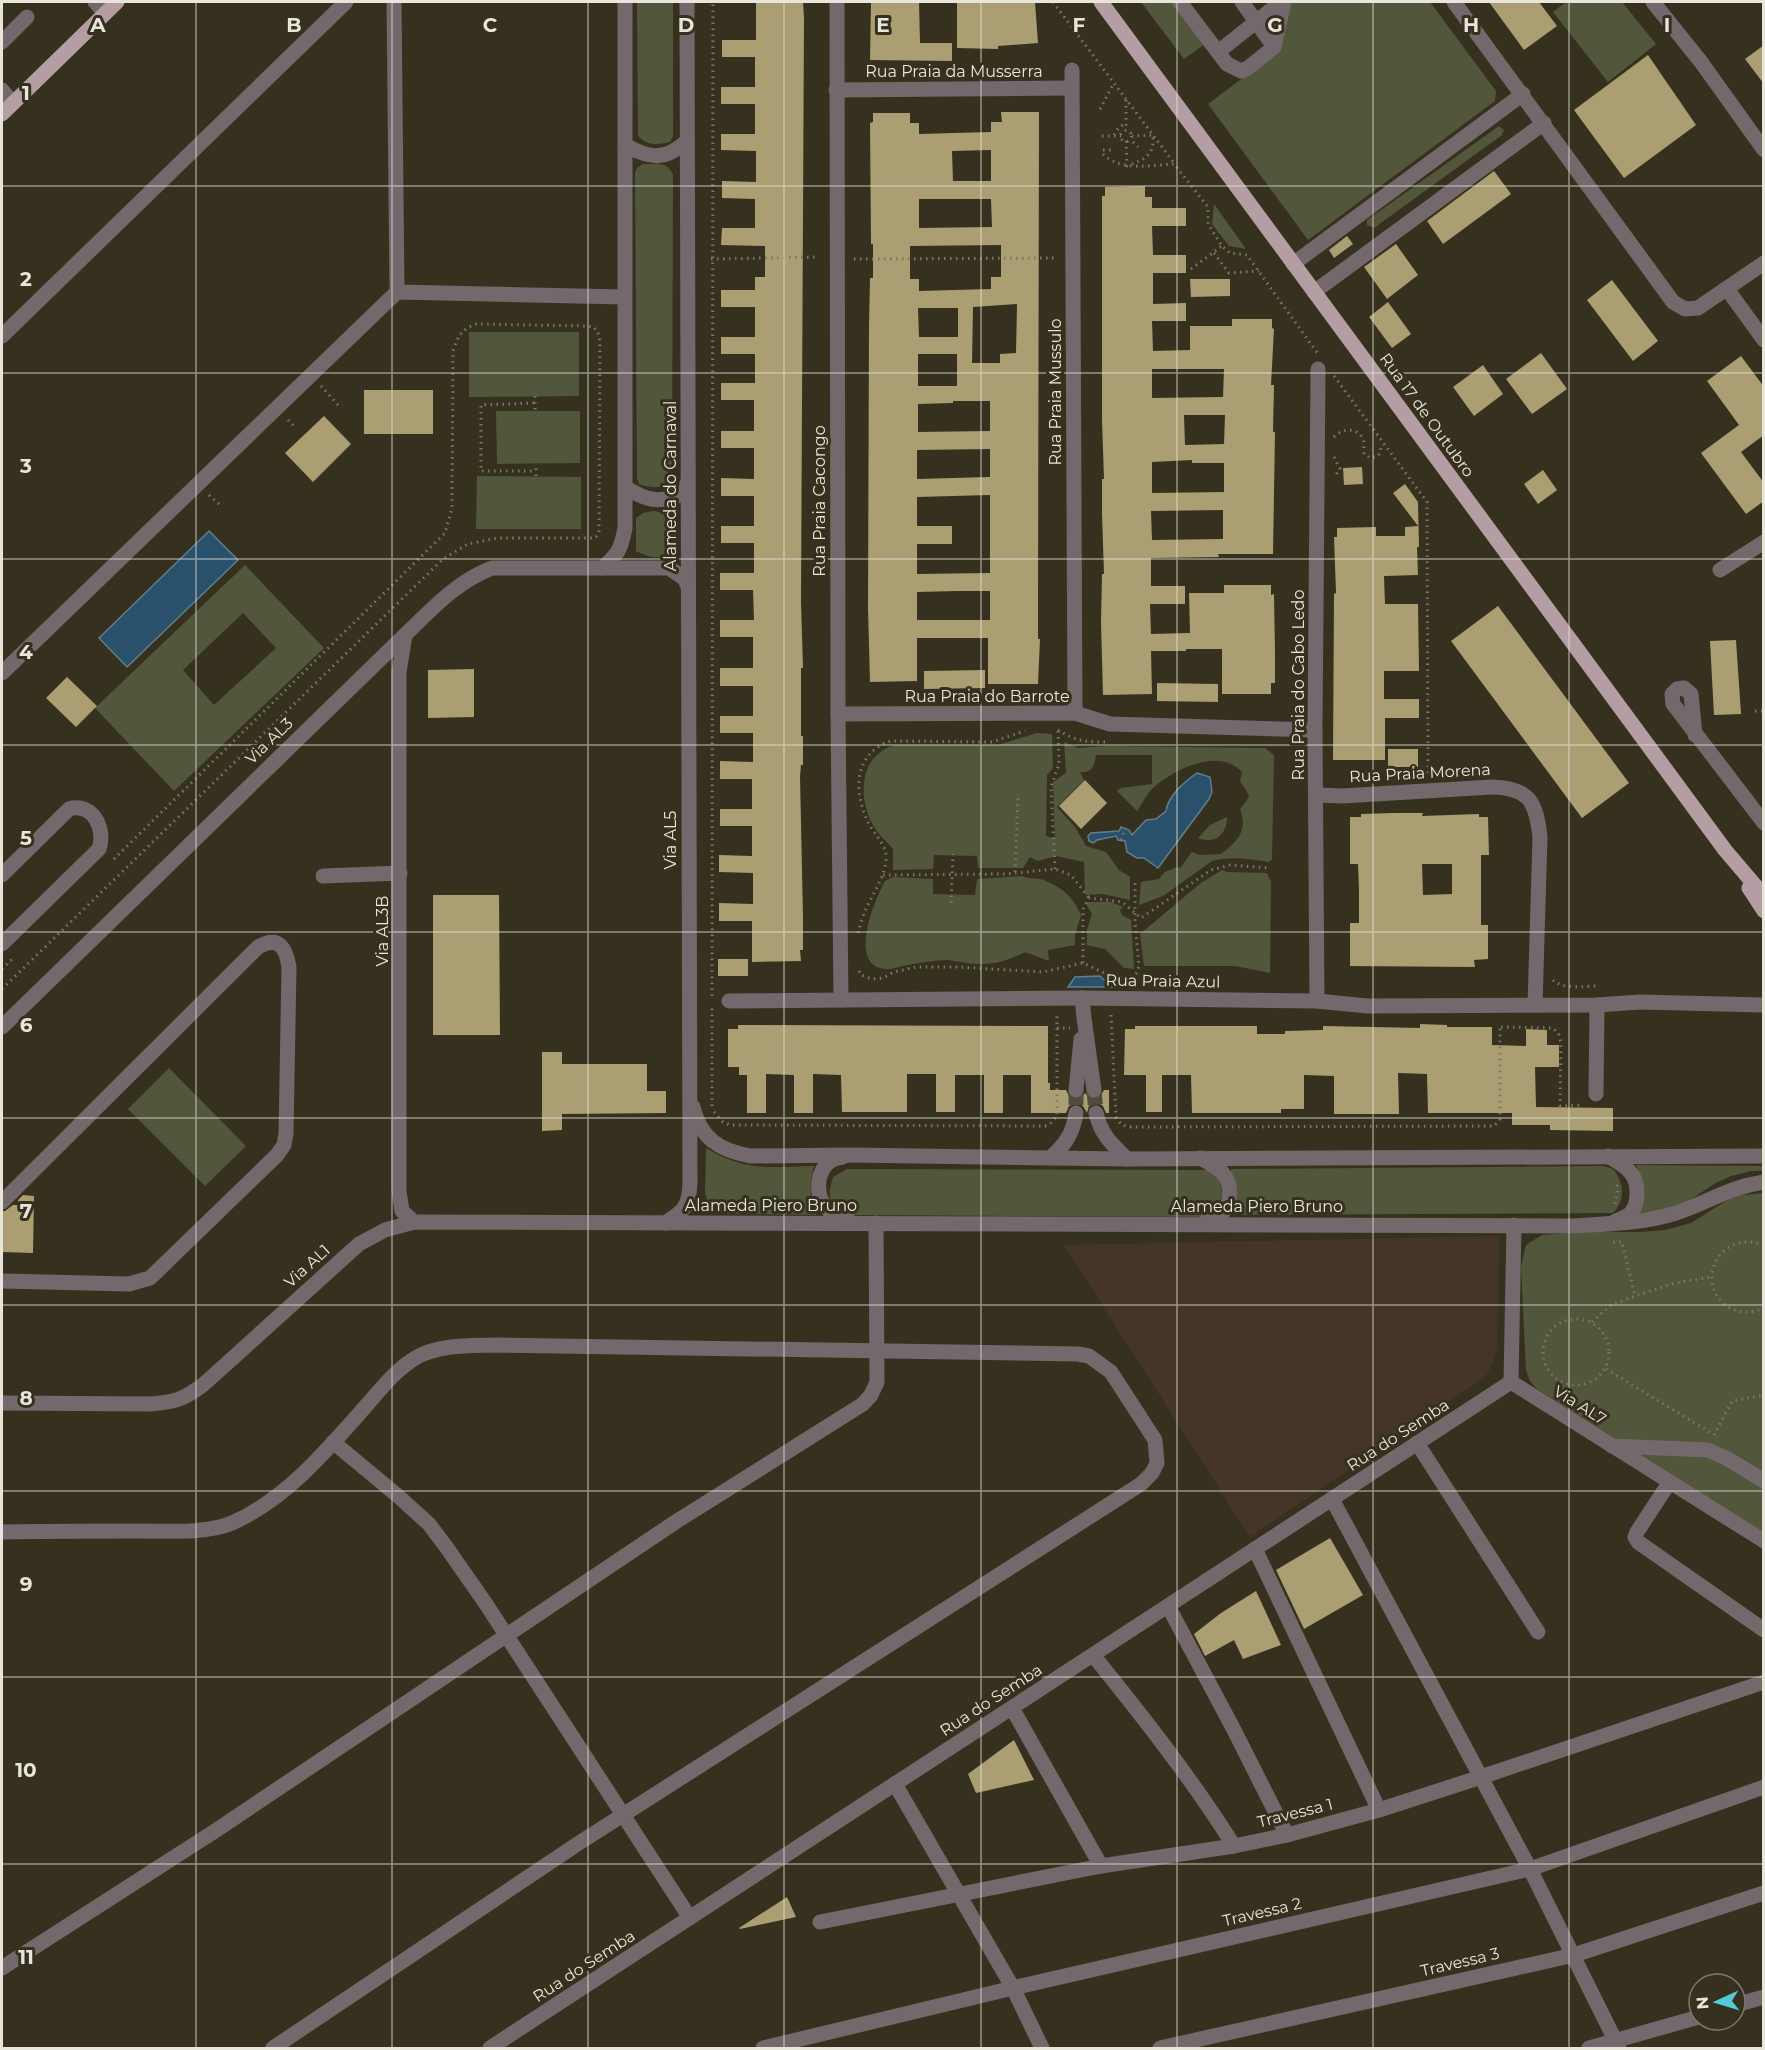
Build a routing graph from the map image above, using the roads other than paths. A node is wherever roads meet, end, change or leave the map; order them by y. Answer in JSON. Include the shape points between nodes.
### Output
{"nodes":[{"id":1,"x":94,"y":2,"type":"edge"},
{"id":2,"x":117,"y":2,"type":"edge"},
{"id":3,"x":346,"y":2,"type":"edge"},
{"id":4,"x":394,"y":2,"type":"edge"},
{"id":5,"x":625,"y":2,"type":"edge"},
{"id":6,"x":687,"y":2,"type":"edge"},
{"id":7,"x":837,"y":2,"type":"edge"},
{"id":8,"x":1101,"y":2,"type":"edge"},
{"id":9,"x":1180,"y":2,"type":"edge"},
{"id":10,"x":1242,"y":2,"type":"edge"},
{"id":11,"x":1283,"y":2,"type":"edge"},
{"id":12,"x":1454,"y":2,"type":"edge"},
{"id":13,"x":1653,"y":2,"type":"edge"},
{"id":14,"x":105,"y":13,"type":"junction"},
{"id":15,"x":27,"y":17,"type":"dead end"},
{"id":16,"x":1257,"y":22,"type":"junction"},
{"id":17,"x":2,"y":42,"type":"edge"},
{"id":18,"x":1274,"y":47,"type":"junction"},
{"id":19,"x":1218,"y":52,"type":"junction"},
{"id":20,"x":1072,"y":70,"type":"dead end"},
{"id":21,"x":1072,"y":88,"type":"junction"},
{"id":22,"x":2,"y":90,"type":"edge"},
{"id":23,"x":836,"y":90,"type":"junction"},
{"id":24,"x":1523,"y":94,"type":"junction"},
{"id":25,"x":14,"y":103,"type":"junction"},
{"id":26,"x":2,"y":114,"type":"edge"},
{"id":27,"x":1544,"y":123,"type":"junction"},
{"id":28,"x":687,"y":141,"type":"junction"},
{"id":29,"x":625,"y":145,"type":"junction"},
{"id":30,"x":1764,"y":150,"type":"edge"},
{"id":31,"x":1764,"y":263,"type":"edge"},
{"id":32,"x":1293,"y":264,"type":"junction"},
{"id":33,"x":1727,"y":289,"type":"junction"},
{"id":34,"x":1314,"y":291,"type":"junction"},
{"id":35,"x":397,"y":292,"type":"junction"},
{"id":36,"x":624,"y":297,"type":"junction"},
{"id":37,"x":1758,"y":323,"type":"edge"},
{"id":38,"x":2,"y":336,"type":"edge"},
{"id":39,"x":1764,"y":340,"type":"edge"},
{"id":40,"x":1323,"y":366,"type":"road end"},
{"id":41,"x":688,"y":480,"type":"junction"},
{"id":42,"x":624,"y":487,"type":"junction"},
{"id":43,"x":1764,"y":542,"type":"edge"},
{"id":44,"x":602,"y":568,"type":"junction"},
{"id":45,"x":1720,"y":570,"type":"dead end"},
{"id":46,"x":688,"y":588,"type":"junction"},
{"id":47,"x":405,"y":635,"type":"junction"},
{"id":48,"x":2,"y":673,"type":"edge"},
{"id":49,"x":1075,"y":713,"type":"junction"},
{"id":50,"x":838,"y":714,"type":"junction"},
{"id":51,"x":1315,"y":730,"type":"junction"},
{"id":52,"x":1695,"y":735,"type":"dead end"},
{"id":53,"x":1317,"y":795,"type":"junction"},
{"id":54,"x":1764,"y":823,"type":"edge"},
{"id":55,"x":1725,"y":850,"type":"junction"},
{"id":56,"x":400,"y":873,"type":"junction"},
{"id":57,"x":2,"y":875,"type":"edge"},
{"id":58,"x":323,"y":876,"type":"dead end"},
{"id":59,"x":1764,"y":896,"type":"edge"},
{"id":60,"x":1764,"y":911,"type":"edge"},
{"id":61,"x":2,"y":944,"type":"edge"},
{"id":62,"x":1082,"y":998,"type":"junction"},
{"id":63,"x":841,"y":1000,"type":"junction"},
{"id":64,"x":729,"y":1001,"type":"dead end"},
{"id":65,"x":1317,"y":1001,"type":"junction"},
{"id":66,"x":1535,"y":1005,"type":"junction"},
{"id":67,"x":1597,"y":1005,"type":"junction"},
{"id":68,"x":1764,"y":1005,"type":"edge"},
{"id":69,"x":1078,"y":1023,"type":"junction"},
{"id":70,"x":2,"y":1027,"type":"edge"},
{"id":71,"x":1076,"y":1090,"type":"tunnel mouth"},
{"id":72,"x":1094,"y":1090,"type":"tunnel mouth"},
{"id":73,"x":689,"y":1092,"type":"junction"},
{"id":74,"x":1595,"y":1100,"type":"road end"},
{"id":75,"x":1076,"y":1113,"type":"tunnel mouth"},
{"id":76,"x":1096,"y":1113,"type":"tunnel mouth"},
{"id":77,"x":849,"y":1155,"type":"junction"},
{"id":78,"x":1607,"y":1155,"type":"junction"},
{"id":79,"x":1764,"y":1156,"type":"edge"},
{"id":80,"x":1050,"y":1158,"type":"junction"},
{"id":81,"x":1202,"y":1158,"type":"junction"},
{"id":82,"x":1127,"y":1159,"type":"junction"},
{"id":83,"x":1764,"y":1182,"type":"edge"},
{"id":84,"x":2,"y":1202,"type":"edge"},
{"id":85,"x":1609,"y":1217,"type":"junction"},
{"id":86,"x":414,"y":1222,"type":"junction"},
{"id":87,"x":665,"y":1222,"type":"junction"},
{"id":88,"x":856,"y":1223,"type":"junction"},
{"id":89,"x":876,"y":1223,"type":"junction"},
{"id":90,"x":1200,"y":1223,"type":"junction"},
{"id":91,"x":1514,"y":1225,"type":"junction"},
{"id":92,"x":2,"y":1281,"type":"edge"},
{"id":93,"x":878,"y":1351,"type":"junction"},
{"id":94,"x":1511,"y":1382,"type":"junction"},
{"id":95,"x":2,"y":1403,"type":"edge"},
{"id":96,"x":333,"y":1442,"type":"junction"},
{"id":97,"x":1417,"y":1443,"type":"junction"},
{"id":98,"x":1612,"y":1446,"type":"junction"},
{"id":99,"x":1764,"y":1481,"type":"edge"},
{"id":100,"x":1670,"y":1483,"type":"junction"},
{"id":101,"x":1332,"y":1499,"type":"junction"},
{"id":102,"x":2,"y":1532,"type":"edge"},
{"id":103,"x":1764,"y":1541,"type":"edge"},
{"id":104,"x":1255,"y":1549,"type":"junction"},
{"id":105,"x":1168,"y":1606,"type":"junction"},
{"id":106,"x":1764,"y":1630,"type":"edge"},
{"id":107,"x":1538,"y":1632,"type":"dead end"},
{"id":108,"x":506,"y":1634,"type":"junction"},
{"id":109,"x":1093,"y":1655,"type":"junction"},
{"id":110,"x":1764,"y":1682,"type":"edge"},
{"id":111,"x":1012,"y":1708,"type":"junction"},
{"id":112,"x":1481,"y":1777,"type":"junction"},
{"id":113,"x":895,"y":1784,"type":"junction"},
{"id":114,"x":1764,"y":1787,"type":"edge"},
{"id":115,"x":1379,"y":1810,"type":"junction"},
{"id":116,"x":622,"y":1816,"type":"junction"},
{"id":117,"x":1287,"y":1835,"type":"junction"},
{"id":118,"x":1234,"y":1846,"type":"junction"},
{"id":119,"x":1101,"y":1866,"type":"junction"},
{"id":120,"x":1530,"y":1869,"type":"junction"},
{"id":121,"x":1764,"y":1893,"type":"edge"},
{"id":122,"x":960,"y":1894,"type":"junction"},
{"id":123,"x":690,"y":1918,"type":"junction"},
{"id":124,"x":820,"y":1922,"type":"dead end"},
{"id":125,"x":1574,"y":1955,"type":"junction"},
{"id":126,"x":2,"y":1968,"type":"edge"},
{"id":127,"x":1012,"y":1988,"type":"junction"},
{"id":128,"x":1764,"y":1997,"type":"edge"},
{"id":129,"x":1747,"y":2002,"type":"edge"},
{"id":130,"x":1687,"y":2021,"type":"edge"},
{"id":131,"x":1617,"y":2045,"type":"edge"},
{"id":132,"x":273,"y":2049,"type":"edge"},
{"id":133,"x":490,"y":2049,"type":"edge"},
{"id":134,"x":763,"y":2049,"type":"edge"},
{"id":135,"x":1042,"y":2049,"type":"edge"},
{"id":136,"x":1160,"y":2049,"type":"edge"},
{"id":137,"x":1589,"y":2049,"type":"edge"}],
"edges":[{"from":1,"to":14,"type":"street"},
{"from":2,"to":14,"type":"main road"},
{"from":3,"to":38,"type":"street"},
{"from":4,"to":35,"type":"street"},
{"from":5,"to":29,"type":"street"},
{"from":6,"to":28,"type":"street","name":"Alameda do Carnaval"},
{"from":7,"to":23,"type":"street","name":"Rua Praia Cacongo"},
{"from":8,"to":32,"type":"main road","name":"Rua 17 de Outubro"},
{"from":9,"to":19,"type":"street"},
{"from":10,"to":16,"type":"street"},
{"from":11,"to":16,"type":"street"},
{"from":11,"to":18,"type":"street"},
{"from":12,"to":24,"type":"street"},
{"from":13,"to":30,"type":"street"},
{"from":14,"to":25,"type":"main road"},
{"from":15,"to":17,"type":"street"},
{"from":16,"to":18,"type":"street"},
{"from":16,"to":19,"type":"street"},
{"from":18,"to":19,"type":"street","via":[[1241,71],[1227,64]]},
{"from":20,"to":21,"type":"street","name":"Rua Praia Mussulo"},
{"from":21,"to":23,"type":"street","name":"Rua Praia da Musserra"},
{"from":21,"to":49,"type":"street","name":"Rua Praia Mussulo"},
{"from":22,"to":25,"type":"street"},
{"from":23,"to":50,"type":"street","name":"Rua Praia Cacongo"},
{"from":24,"to":27,"type":"street"},
{"from":24,"to":32,"type":"street"},
{"from":25,"to":26,"type":"main road"},
{"from":27,"to":33,"type":"street","via":[[1673,302],[1685,309],[1698,308]]},
{"from":27,"to":34,"type":"street"},
{"from":28,"to":29,"type":"street","via":[[675,152],[649,156]]},
{"from":28,"to":41,"type":"street","name":"Alameda do Carnaval"},
{"from":29,"to":36,"type":"street"},
{"from":31,"to":33,"type":"street"},
{"from":32,"to":34,"type":"main road","name":"Rua 17 de Outubro"},
{"from":33,"to":37,"type":"street"},
{"from":34,"to":55,"type":"main road","name":"Rua 17 de Outubro"},
{"from":35,"to":36,"type":"street"},
{"from":35,"to":48,"type":"street"},
{"from":36,"to":42,"type":"street"},
{"from":37,"to":39,"type":"street"},
{"from":40,"to":51,"type":"street","name":"Rua Praia do Cabo Ledo"},
{"from":41,"to":42,"type":"street","via":[[686,491],[674,498],[655,500]]},
{"from":41,"to":46,"type":"street","name":"Alameda do Carnaval"},
{"from":42,"to":44,"type":"street","via":[[625,528],[621,547]]},
{"from":43,"to":45,"type":"street"},
{"from":44,"to":46,"type":"street","name":"Alameda do Carnaval","via":[[669,568],[686,579]]},
{"from":44,"to":47,"type":"street","name":"Via AL3","via":[[492,568],[456,587]]},
{"from":46,"to":73,"type":"street","name":"Via AL5"},
{"from":47,"to":56,"type":"street","name":"Via AL3B","via":[[399,672]]},
{"from":47,"to":70,"type":"street","name":"Via AL3"},
{"from":49,"to":50,"type":"street","name":"Rua Praia do Barrote"},
{"from":49,"to":51,"type":"street","name":"Rua Praia do Barrote","via":[[1110,724]]},
{"from":50,"to":63,"type":"street","name":"Rua Praia Cacongo"},
{"from":51,"to":53,"type":"street","name":"Rua Praia do Cabo Ledo"},
{"from":52,"to":54,"type":"street"},
{"from":53,"to":65,"type":"street","name":"Rua Praia do Cabo Ledo"},
{"from":53,"to":66,"type":"street","name":"Rua Praia Morena","via":[[1492,786],[1510,787],[1523,794],[1533,804],[1540,837]]},
{"from":55,"to":59,"type":"main road","name":"Rua 17 de Outubro"},
{"from":55,"to":60,"type":"main road","name":"Rua 17 de Outubro"},
{"from":56,"to":58,"type":"street"},
{"from":56,"to":86,"type":"street","name":"Via AL3B","via":[[399,1191],[402,1211]]},
{"from":57,"to":61,"type":"street","via":[[69,809],[84,808],[99,823],[99,849]]},
{"from":62,"to":63,"type":"street","name":"Rua Praia Azul"},
{"from":62,"to":65,"type":"street","name":"Rua Praia Azul"},
{"from":62,"to":69,"type":"street"},
{"from":63,"to":64,"type":"street","name":"Rua Praia Azul"},
{"from":65,"to":66,"type":"street","name":"Rua Praia Azul","via":[[1367,1006]]},
{"from":66,"to":67,"type":"street","name":"Rua Praia Azul"},
{"from":67,"to":68,"type":"street","name":"Rua Praia Azul"},
{"from":67,"to":74,"type":"street"},
{"from":69,"to":71,"type":"street"},
{"from":69,"to":72,"type":"street"},
{"from":73,"to":77,"type":"street","via":[[697,1122],[711,1141],[737,1154]]},
{"from":73,"to":87,"type":"street","name":"Alameda Piero Bruno","via":[[690,1199],[679,1214]]},
{"from":75,"to":80,"type":"street","via":[[1069,1137]]},
{"from":76,"to":82,"type":"street","via":[[1104,1136]]},
{"from":77,"to":80,"type":"street"},
{"from":77,"to":88,"type":"street","via":[[830,1161],[820,1173],[818,1189],[825,1206],[838,1217]]},
{"from":78,"to":79,"type":"street"},
{"from":78,"to":81,"type":"street"},
{"from":78,"to":85,"type":"street","via":[[1626,1167],[1636,1188],[1632,1211],[1625,1217]]},
{"from":80,"to":82,"type":"street"},
{"from":81,"to":82,"type":"street"},
{"from":81,"to":90,"type":"street","via":[[1228,1181],[1230,1200],[1218,1217]]},
{"from":83,"to":85,"type":"street","name":"Alameda Piero Bruno","via":[[1728,1190],[1669,1215],[1643,1221]]},
{"from":84,"to":92,"type":"street","via":[[258,947],[266,942],[282,946],[289,967],[286,1121],[284,1145],[277,1155],[150,1278],[129,1284]]},
{"from":85,"to":91,"type":"street","name":"Alameda Piero Bruno","via":[[1569,1226]]},
{"from":86,"to":87,"type":"street","name":"Via AL1"},
{"from":86,"to":95,"type":"street","name":"Via AL1","via":[[359,1244],[190,1395],[174,1402],[150,1404]]},
{"from":87,"to":88,"type":"street","name":"Alameda Piero Bruno"},
{"from":88,"to":89,"type":"street","name":"Alameda Piero Bruno"},
{"from":89,"to":90,"type":"street","name":"Alameda Piero Bruno"},
{"from":89,"to":93,"type":"street"},
{"from":90,"to":91,"type":"street","name":"Alameda Piero Bruno"},
{"from":91,"to":94,"type":"street"},
{"from":93,"to":96,"type":"street","via":[[454,1347],[429,1352],[406,1365]]},
{"from":93,"to":108,"type":"street","via":[[878,1382],[863,1404]]},
{"from":93,"to":116,"type":"street","via":[[1089,1356],[1111,1372],[1133,1403],[1155,1440],[1157,1464],[1141,1484]]},
{"from":94,"to":97,"type":"street","name":"Rua do Semba"},
{"from":94,"to":98,"type":"street","name":"Via AL7"},
{"from":96,"to":102,"type":"street","via":[[266,1504],[229,1524],[185,1530]]},
{"from":96,"to":108,"type":"street","via":[[429,1524]]},
{"from":97,"to":101,"type":"street","name":"Rua do Semba"},
{"from":97,"to":107,"type":"street"},
{"from":98,"to":99,"type":"street","via":[[1708,1450]]},
{"from":98,"to":100,"type":"street","name":"Via AL7"},
{"from":100,"to":103,"type":"street","name":"Via AL7"},
{"from":100,"to":106,"type":"street","via":[[1637,1532],[1638,1542]]},
{"from":101,"to":104,"type":"street","name":"Rua do Semba"},
{"from":101,"to":112,"type":"street"},
{"from":104,"to":105,"type":"street","name":"Rua do Semba"},
{"from":104,"to":115,"type":"street"},
{"from":105,"to":109,"type":"street","name":"Rua do Semba"},
{"from":105,"to":117,"type":"street"},
{"from":108,"to":116,"type":"street"},
{"from":108,"to":126,"type":"street","via":[[215,1831]]},
{"from":109,"to":111,"type":"street","name":"Rua do Semba"},
{"from":109,"to":118,"type":"street","via":[[1171,1753]]},
{"from":110,"to":112,"type":"street","name":"Travessa 1"},
{"from":111,"to":113,"type":"street","name":"Rua do Semba"},
{"from":111,"to":119,"type":"street"},
{"from":112,"to":115,"type":"street","name":"Travessa 1"},
{"from":112,"to":120,"type":"street"},
{"from":113,"to":122,"type":"street"},
{"from":113,"to":123,"type":"street","name":"Rua do Semba"},
{"from":114,"to":120,"type":"street","name":"Travessa 2"},
{"from":115,"to":117,"type":"street","name":"Travessa 1"},
{"from":116,"to":123,"type":"street"},
{"from":116,"to":132,"type":"street"},
{"from":117,"to":118,"type":"street","name":"Travessa 1"},
{"from":118,"to":119,"type":"street","name":"Travessa 1"},
{"from":119,"to":122,"type":"street","name":"Travessa 1"},
{"from":120,"to":125,"type":"street"},
{"from":120,"to":127,"type":"street","name":"Travessa 2"},
{"from":121,"to":125,"type":"street","name":"Travessa 3"},
{"from":122,"to":124,"type":"street","name":"Travessa 1"},
{"from":122,"to":127,"type":"street"},
{"from":123,"to":133,"type":"street","name":"Rua do Semba"},
{"from":125,"to":131,"type":"street"},
{"from":125,"to":136,"type":"street","name":"Travessa 3"},
{"from":127,"to":134,"type":"street","name":"Travessa 2"},
{"from":127,"to":135,"type":"street"},
{"from":128,"to":129,"type":"street"},
{"from":130,"to":131,"type":"street"},
{"from":131,"to":137,"type":"street"}]}
